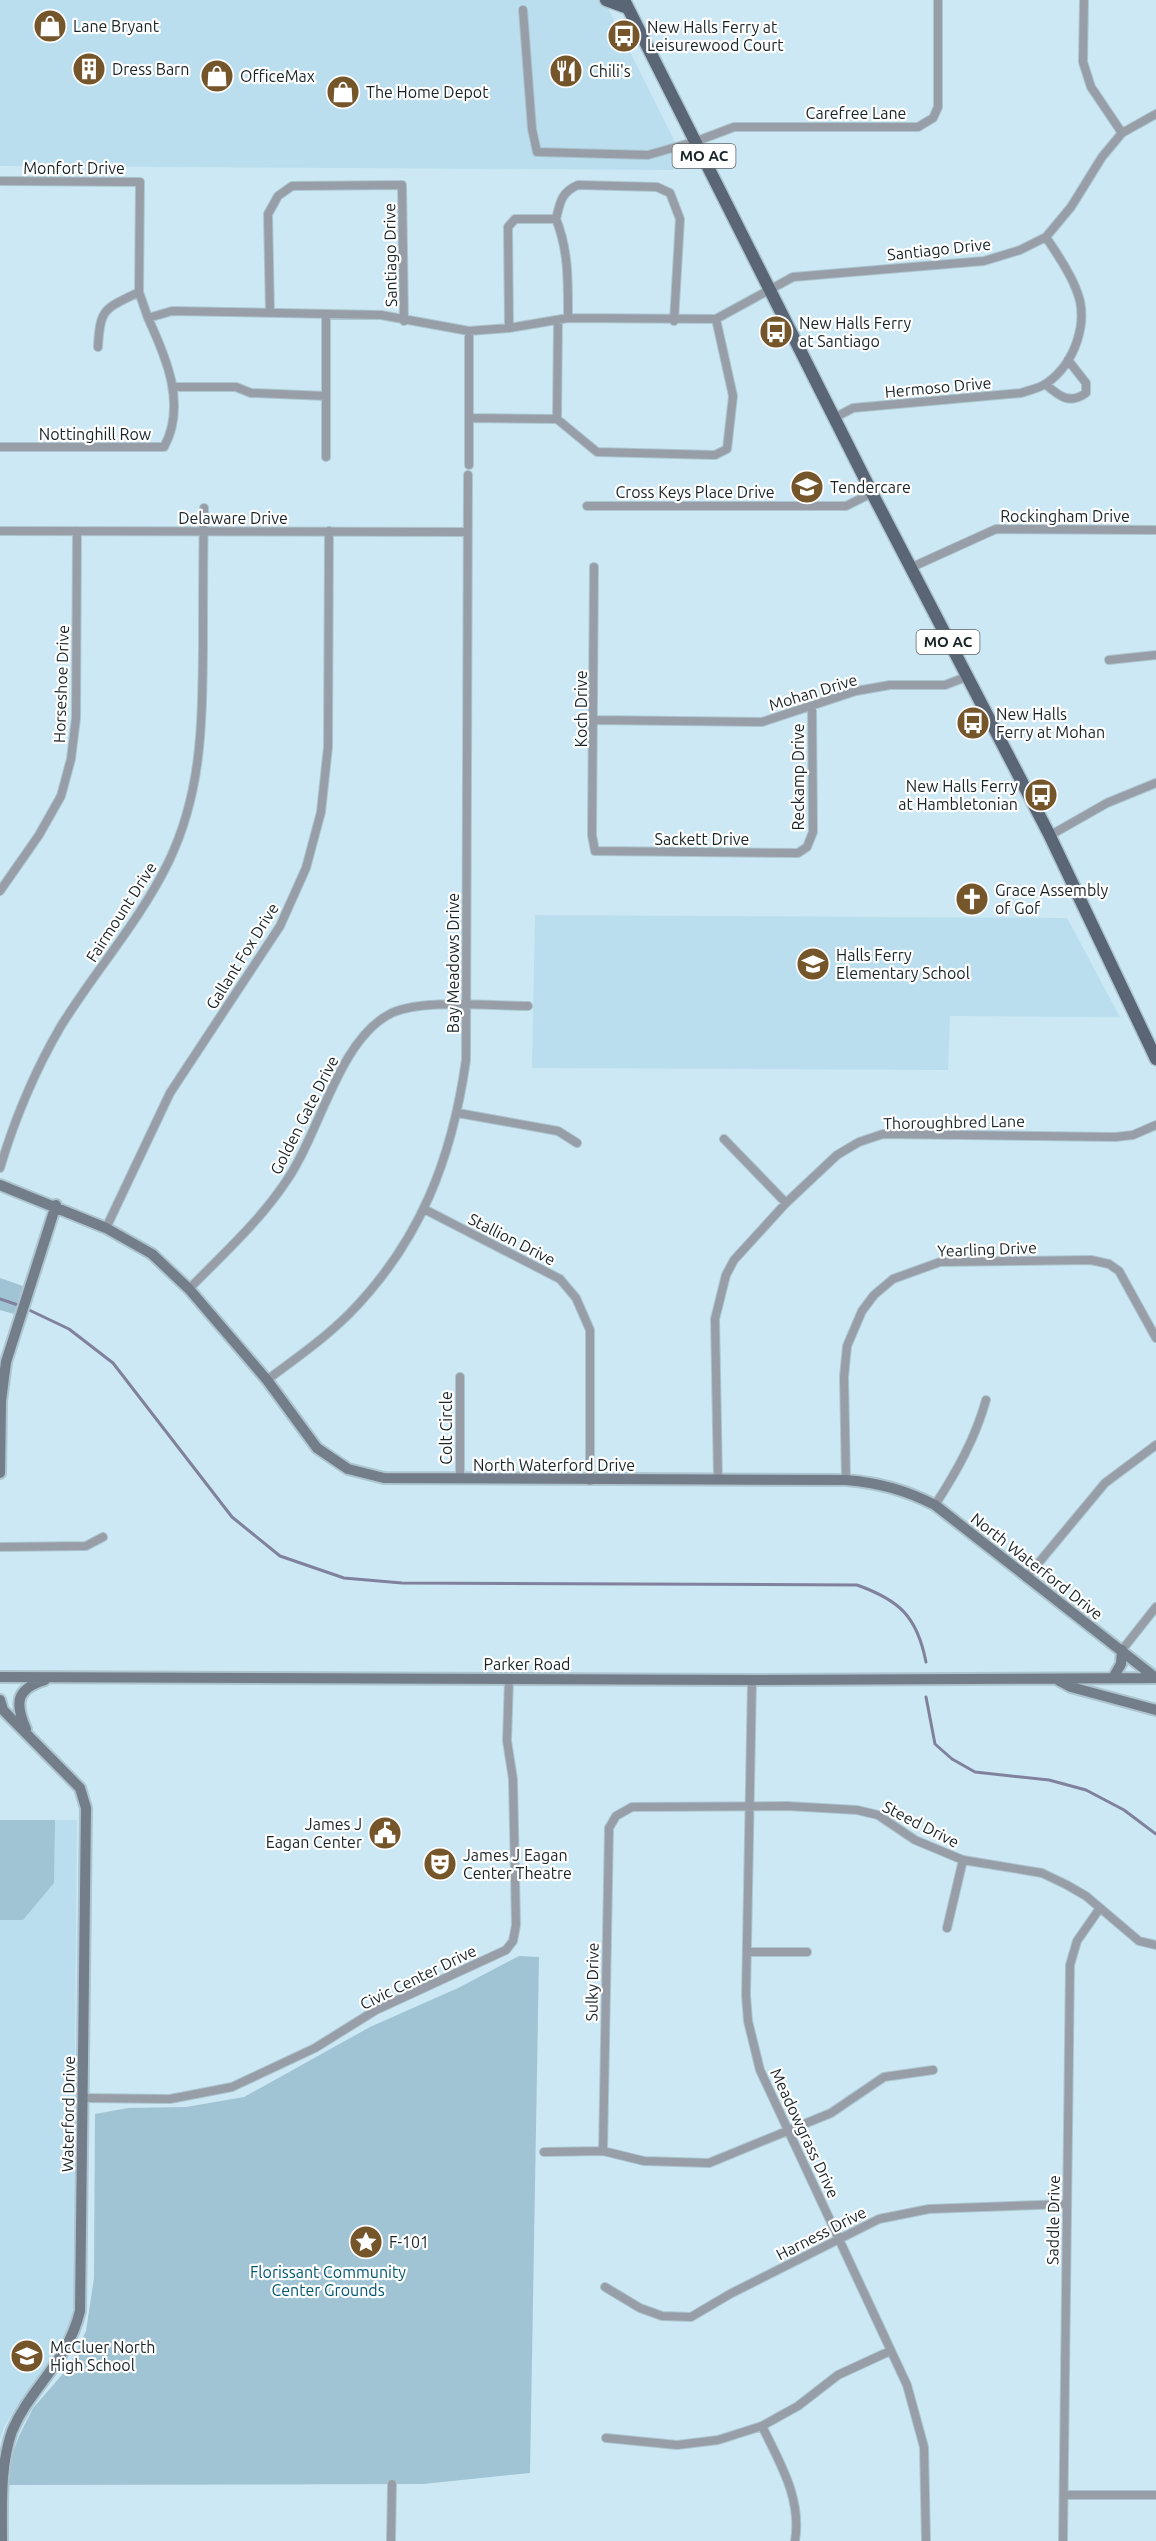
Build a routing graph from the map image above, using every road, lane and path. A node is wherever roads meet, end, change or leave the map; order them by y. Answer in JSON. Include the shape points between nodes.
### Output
{"nodes":[{"id":1,"x":606,"y":0,"type":"edge"},
{"id":2,"x":938,"y":0,"type":"edge"},
{"id":3,"x":1084,"y":0,"type":"edge"},
{"id":4,"x":626,"y":4,"type":"edge"},
{"id":5,"x":523,"y":9,"type":"dead end"},
{"id":6,"x":1156,"y":114,"type":"edge"},
{"id":7,"x":1122,"y":133,"type":"junction"},
{"id":8,"x":697,"y":141,"type":"junction"},
{"id":9,"x":0,"y":181,"type":"edge"},
{"id":10,"x":556,"y":219,"type":"junction"},
{"id":11,"x":1046,"y":237,"type":"junction"},
{"id":12,"x":771,"y":291,"type":"junction"},
{"id":13,"x":139,"y":292,"type":"junction"},
{"id":14,"x":270,"y":313,"type":"junction"},
{"id":15,"x":326,"y":315,"type":"junction"},
{"id":16,"x":148,"y":318,"type":"junction"},
{"id":17,"x":568,"y":318,"type":"junction"},
{"id":18,"x":717,"y":319,"type":"junction"},
{"id":19,"x":558,"y":320,"type":"junction"},
{"id":20,"x":404,"y":321,"type":"junction"},
{"id":21,"x":675,"y":321,"type":"junction"},
{"id":22,"x":509,"y":328,"type":"junction"},
{"id":23,"x":469,"y":331,"type":"junction"},
{"id":24,"x":98,"y":348,"type":"dead end"},
{"id":25,"x":1068,"y":360,"type":"junction"},
{"id":26,"x":1045,"y":384,"type":"junction"},
{"id":27,"x":174,"y":387,"type":"junction"},
{"id":28,"x":326,"y":396,"type":"junction"},
{"id":29,"x":469,"y":418,"type":"junction"},
{"id":30,"x":834,"y":418,"type":"junction"},
{"id":31,"x":556,"y":419,"type":"junction"},
{"id":32,"x":0,"y":447,"type":"edge"},
{"id":33,"x":326,"y":458,"type":"dead end"},
{"id":34,"x":469,"y":465,"type":"dead end"},
{"id":35,"x":468,"y":475,"type":"dead end"},
{"id":36,"x":872,"y":493,"type":"junction"},
{"id":37,"x":587,"y":506,"type":"dead end"},
{"id":38,"x":204,"y":508,"type":"dead end"},
{"id":39,"x":1156,"y":530,"type":"edge"},
{"id":40,"x":0,"y":531,"type":"edge"},
{"id":41,"x":77,"y":531,"type":"junction"},
{"id":42,"x":329,"y":531,"type":"junction"},
{"id":43,"x":203,"y":532,"type":"junction"},
{"id":44,"x":466,"y":532,"type":"junction"},
{"id":45,"x":594,"y":567,"type":"dead end"},
{"id":46,"x":910,"y":568,"type":"junction"},
{"id":47,"x":1156,"y":655,"type":"edge"},
{"id":48,"x":1109,"y":660,"type":"dead end"},
{"id":49,"x":966,"y":677,"type":"junction"},
{"id":50,"x":812,"y":706,"type":"junction"},
{"id":51,"x":595,"y":720,"type":"junction"},
{"id":52,"x":1156,"y":783,"type":"edge"},
{"id":53,"x":1049,"y":836,"type":"junction"},
{"id":54,"x":807,"y":847,"type":"joint"},
{"id":55,"x":595,"y":851,"type":"joint"},
{"id":56,"x":0,"y":891,"type":"edge"},
{"id":57,"x":467,"y":1006,"type":"junction"},
{"id":58,"x":528,"y":1006,"type":"dead end"},
{"id":59,"x":1156,"y":1059,"type":"edge"},
{"id":60,"x":458,"y":1113,"type":"junction"},
{"id":61,"x":1156,"y":1125,"type":"edge"},
{"id":62,"x":724,"y":1139,"type":"dead end"},
{"id":63,"x":577,"y":1143,"type":"dead end"},
{"id":64,"x":0,"y":1168,"type":"edge"},
{"id":65,"x":0,"y":1185,"type":"edge"},
{"id":66,"x":786,"y":1203,"type":"junction"},
{"id":67,"x":56,"y":1205,"type":"junction"},
{"id":68,"x":424,"y":1209,"type":"junction"},
{"id":69,"x":106,"y":1228,"type":"junction"},
{"id":70,"x":189,"y":1289,"type":"junction"},
{"id":71,"x":1156,"y":1338,"type":"edge"},
{"id":72,"x":460,"y":1377,"type":"dead end"},
{"id":73,"x":267,"y":1380,"type":"junction"},
{"id":74,"x":986,"y":1400,"type":"dead end"},
{"id":75,"x":0,"y":1401,"type":"edge"},
{"id":76,"x":1156,"y":1445,"type":"edge"},
{"id":77,"x":0,"y":1473,"type":"edge"},
{"id":78,"x":460,"y":1479,"type":"junction"},
{"id":79,"x":590,"y":1480,"type":"junction"},
{"id":80,"x":718,"y":1480,"type":"junction"},
{"id":81,"x":846,"y":1480,"type":"junction"},
{"id":82,"x":936,"y":1505,"type":"junction"},
{"id":83,"x":103,"y":1537,"type":"dead end"},
{"id":84,"x":0,"y":1547,"type":"edge"},
{"id":85,"x":1026,"y":1578,"type":"junction"},
{"id":86,"x":1156,"y":1607,"type":"edge"},
{"id":87,"x":1122,"y":1650,"type":"junction"},
{"id":88,"x":0,"y":1677,"type":"edge"},
{"id":89,"x":53,"y":1677,"type":"junction"},
{"id":90,"x":1055,"y":1678,"type":"junction"},
{"id":91,"x":1113,"y":1678,"type":"junction"},
{"id":92,"x":1156,"y":1678,"type":"edge"},
{"id":93,"x":509,"y":1679,"type":"junction"},
{"id":94,"x":752,"y":1680,"type":"junction"},
{"id":95,"x":0,"y":1700,"type":"edge"},
{"id":96,"x":1156,"y":1710,"type":"edge"},
{"id":97,"x":29,"y":1735,"type":"junction"},
{"id":98,"x":748,"y":1807,"type":"junction"},
{"id":99,"x":616,"y":1816,"type":"joint"},
{"id":100,"x":963,"y":1860,"type":"junction"},
{"id":101,"x":1100,"y":1908,"type":"junction"},
{"id":102,"x":947,"y":1928,"type":"dead end"},
{"id":103,"x":1156,"y":1946,"type":"edge"},
{"id":104,"x":747,"y":1952,"type":"junction"},
{"id":105,"x":807,"y":1952,"type":"dead end"},
{"id":106,"x":933,"y":2070,"type":"dead end"},
{"id":107,"x":83,"y":2098,"type":"junction"},
{"id":108,"x":789,"y":2132,"type":"junction"},
{"id":109,"x":603,"y":2151,"type":"junction"},
{"id":110,"x":544,"y":2152,"type":"dead end"},
{"id":111,"x":1067,"y":2204,"type":"junction"},
{"id":112,"x":839,"y":2238,"type":"junction"},
{"id":113,"x":605,"y":2287,"type":"dead end"},
{"id":114,"x":890,"y":2351,"type":"junction"},
{"id":115,"x":762,"y":2426,"type":"junction"},
{"id":116,"x":606,"y":2438,"type":"dead end"},
{"id":117,"x":392,"y":2484,"type":"dead end"},
{"id":118,"x":1065,"y":2495,"type":"junction"},
{"id":119,"x":1156,"y":2495,"type":"edge"},
{"id":120,"x":2,"y":2541,"type":"edge"},
{"id":121,"x":391,"y":2541,"type":"edge"},
{"id":122,"x":795,"y":2541,"type":"edge"},
{"id":123,"x":926,"y":2541,"type":"edge"},
{"id":124,"x":1063,"y":2541,"type":"edge"}],
"edges":[{"from":1,"to":4,"type":"main road"},
{"from":2,"to":8,"type":"street","name":"Carefree Lane","via":[[938,106],[933,118],[918,127],[734,127]]},
{"from":3,"to":7,"type":"street","via":[[1083,62],[1091,87]]},
{"from":4,"to":8,"type":"main road","number":"MO AC"},
{"from":5,"to":8,"type":"street","name":"Carefree Lane","via":[[537,152],[648,155]]},
{"from":6,"to":7,"type":"street","name":"Santiago Drive"},
{"from":7,"to":11,"type":"street","name":"Santiago Drive"},
{"from":8,"to":12,"type":"main road","number":"MO AC"},
{"from":9,"to":13,"type":"street","name":"Monfort Drive","via":[[140,182]]},
{"from":10,"to":17,"type":"street","via":[[567,262]]},
{"from":10,"to":21,"type":"street","via":[[561,198],[578,185],[657,187],[670,193],[680,219]]},
{"from":10,"to":22,"type":"street","via":[[515,219],[508,226]]},
{"from":11,"to":12,"type":"street","name":"Santiago Drive","via":[[984,261],[793,277]]},
{"from":11,"to":25,"type":"street","name":"Hermoso Drive","via":[[1077,289],[1081,305],[1081,325]]},
{"from":12,"to":18,"type":"street","name":"Santiago Drive"},
{"from":12,"to":30,"type":"main road","number":"MO AC"},
{"from":13,"to":16,"type":"street"},
{"from":13,"to":24,"type":"street","via":[[106,309],[99,323]]},
{"from":14,"to":15,"type":"street","name":"Santiago Drive"},
{"from":14,"to":16,"type":"street","name":"Santiago Drive","via":[[172,311]]},
{"from":14,"to":20,"type":"street","name":"Santiago Drive","via":[[268,214],[278,196],[292,186],[402,185]]},
{"from":15,"to":20,"type":"street","name":"Santiago Drive","via":[[381,315]]},
{"from":15,"to":28,"type":"street"},
{"from":16,"to":27,"type":"street","name":"Nottinghill Row"},
{"from":17,"to":19,"type":"street","name":"Santiago Drive"},
{"from":17,"to":21,"type":"street","name":"Santiago Drive"},
{"from":18,"to":21,"type":"street","name":"Santiago Drive"},
{"from":18,"to":31,"type":"street","via":[[733,396],[727,449],[715,455],[597,452]]},
{"from":19,"to":22,"type":"street","name":"Santiago Drive"},
{"from":19,"to":31,"type":"street"},
{"from":20,"to":23,"type":"street","name":"Santiago Drive"},
{"from":22,"to":23,"type":"street","name":"Santiago Drive"},
{"from":23,"to":29,"type":"street"},
{"from":25,"to":26,"type":"street","name":"Hermoso Drive"},
{"from":25,"to":26,"type":"street","via":[[1086,383],[1086,393],[1077,400],[1067,399]]},
{"from":26,"to":30,"type":"street","name":"Hermoso Drive","via":[[1021,393],[853,408]]},
{"from":27,"to":28,"type":"street","via":[[236,387],[251,393]]},
{"from":27,"to":32,"type":"street","name":"Nottinghill Row","via":[[171,435],[164,447]]},
{"from":28,"to":33,"type":"street"},
{"from":29,"to":31,"type":"street"},
{"from":29,"to":34,"type":"street"},
{"from":30,"to":36,"type":"main road","number":"MO AC"},
{"from":35,"to":44,"type":"street","name":"Bay Meadows Drive"},
{"from":36,"to":37,"type":"street","name":"Cross Keys Place Drive","via":[[846,506]]},
{"from":36,"to":46,"type":"main road","number":"MO AC"},
{"from":38,"to":43,"type":"street","name":"Fairmount Drive"},
{"from":39,"to":46,"type":"street","name":"Rockingham Drive","via":[[993,529]]},
{"from":40,"to":41,"type":"street","name":"Delaware Drive"},
{"from":41,"to":43,"type":"street","name":"Delaware Drive"},
{"from":41,"to":56,"type":"street","name":"Horseshoe Drive","via":[[76,718],[71,759],[61,796]]},
{"from":42,"to":43,"type":"street","name":"Delaware Drive"},
{"from":42,"to":44,"type":"street","name":"Delaware Drive"},
{"from":42,"to":69,"type":"street","name":"Gallant Fox Drive","via":[[328,747],[321,812],[306,868],[280,926],[170,1092]]},
{"from":43,"to":64,"type":"street","name":"Fairmount Drive","via":[[200,763],[188,813],[168,862],[139,915],[61,1026],[32,1080]]},
{"from":44,"to":57,"type":"street","name":"Bay Meadows Drive"},
{"from":45,"to":51,"type":"street","name":"Koch Drive"},
{"from":46,"to":49,"type":"main road","number":"MO AC"},
{"from":47,"to":48,"type":"street"},
{"from":49,"to":50,"type":"street","name":"Mohan Drive","via":[[945,685],[890,685],[856,691]]},
{"from":49,"to":53,"type":"main road","number":"MO AC"},
{"from":50,"to":51,"type":"street","name":"Mohan Drive","via":[[762,722]]},
{"from":50,"to":54,"type":"street","name":"Reckamp Drive","via":[[813,832]]},
{"from":51,"to":55,"type":"street","name":"Koch Drive"},
{"from":52,"to":53,"type":"street","via":[[1107,803]]},
{"from":53,"to":59,"type":"main road","number":"MO AC"},
{"from":54,"to":55,"type":"street","name":"Sackett Drive","via":[[798,853]]},
{"from":57,"to":58,"type":"street","name":"Golden Gate Drive"},
{"from":57,"to":60,"type":"street","name":"Bay Meadows Drive","via":[[466,1060]]},
{"from":57,"to":70,"type":"street","name":"Golden Gate Drive","via":[[412,1006],[389,1014],[367,1029],[351,1051],[288,1179],[259,1217]]},
{"from":60,"to":63,"type":"street","via":[[558,1131]]},
{"from":60,"to":68,"type":"street","name":"Bay Meadows Drive"},
{"from":61,"to":66,"type":"street","name":"Thoroughbred Lane","via":[[1133,1135],[1115,1137],[883,1134],[837,1155]]},
{"from":62,"to":66,"type":"street"},
{"from":65,"to":67,"type":"street","name":"North Waterford Drive"},
{"from":66,"to":80,"type":"street","name":"Thoroughbred Lane","via":[[734,1260],[720,1294],[715,1319]]},
{"from":67,"to":69,"type":"street","name":"North Waterford Drive"},
{"from":67,"to":75,"type":"street","via":[[6,1362]]},
{"from":68,"to":73,"type":"street","name":"Bay Meadows Drive","via":[[403,1247],[349,1313]]},
{"from":68,"to":79,"type":"street","name":"Stallion Drive","via":[[560,1279],[576,1298],[590,1330]]},
{"from":69,"to":70,"type":"street","name":"North Waterford Drive","via":[[152,1254]]},
{"from":70,"to":73,"type":"street","name":"North Waterford Drive"},
{"from":71,"to":81,"type":"street","name":"Yearling Drive","via":[[1119,1271],[1091,1260],[940,1262],[893,1279],[862,1311],[847,1346]]},
{"from":72,"to":78,"type":"street","name":"Colt Circle"},
{"from":73,"to":78,"type":"street","name":"North Waterford Drive","via":[[317,1448],[348,1469],[384,1478]]},
{"from":74,"to":82,"type":"street","via":[[964,1461]]},
{"from":75,"to":77,"type":"street"},
{"from":76,"to":85,"type":"street","via":[[1105,1483]]},
{"from":78,"to":79,"type":"street","name":"North Waterford Drive"},
{"from":79,"to":80,"type":"street","name":"North Waterford Drive"},
{"from":80,"to":81,"type":"street","name":"North Waterford Drive"},
{"from":81,"to":82,"type":"street","name":"North Waterford Drive","via":[[905,1490]]},
{"from":82,"to":85,"type":"street","name":"North Waterford Drive"},
{"from":83,"to":84,"type":"street","via":[[86,1546]]},
{"from":85,"to":87,"type":"street","name":"North Waterford Drive"},
{"from":86,"to":87,"type":"street"},
{"from":87,"to":91,"type":"street","via":[[1121,1664]]},
{"from":87,"to":92,"type":"street","name":"North Waterford Drive"},
{"from":88,"to":89,"type":"street","name":"Parker Road"},
{"from":89,"to":93,"type":"street","name":"Parker Road"},
{"from":89,"to":97,"type":"street","via":[[37,1682],[20,1697],[18,1710]]},
{"from":90,"to":91,"type":"street","name":"Parker Road"},
{"from":90,"to":94,"type":"street","name":"Parker Road"},
{"from":90,"to":96,"type":"street","name":"Parker Road","via":[[1071,1687]]},
{"from":91,"to":92,"type":"street","name":"Parker Road"},
{"from":93,"to":94,"type":"street","name":"Parker Road"},
{"from":93,"to":107,"type":"street","name":"Civic Center Drive","via":[[507,1741],[513,1779],[516,1925],[513,1941],[506,1950],[373,2012],[315,2049],[232,2087],[170,2099]]},
{"from":94,"to":98,"type":"street","name":"Meadowgrass Drive"},
{"from":95,"to":97,"type":"street","name":"Waterford Drive","via":[[3,1710]]},
{"from":97,"to":107,"type":"street","name":"Waterford Drive","via":[[80,1788],[85,1803]]},
{"from":98,"to":99,"type":"street","name":"Steed Drive","via":[[637,1806]]},
{"from":98,"to":100,"type":"street","name":"Steed Drive","via":[[857,1810],[878,1815],[915,1840]]},
{"from":98,"to":104,"type":"street","name":"Meadowgrass Drive"},
{"from":99,"to":109,"type":"street","name":"Sulky Drive","via":[[610,1822],[608,1839]]},
{"from":100,"to":101,"type":"street","name":"Steed Drive","via":[[1042,1873],[1086,1896]]},
{"from":100,"to":102,"type":"street"},
{"from":101,"to":103,"type":"street","name":"Steed Drive","via":[[1139,1941]]},
{"from":101,"to":111,"type":"street","name":"Saddle Drive","via":[[1077,1941],[1070,1965]]},
{"from":104,"to":105,"type":"street"},
{"from":104,"to":108,"type":"street","name":"Meadowgrass Drive","via":[[748,2021],[760,2070]]},
{"from":106,"to":108,"type":"street","via":[[885,2077],[831,2113]]},
{"from":107,"to":120,"type":"street","name":"Waterford Drive","via":[[80,2311],[75,2334],[20,2416],[6,2448],[1,2469]]},
{"from":108,"to":109,"type":"street","via":[[709,2163],[644,2161]]},
{"from":108,"to":112,"type":"street","name":"Meadowgrass Drive"},
{"from":109,"to":110,"type":"street"},
{"from":111,"to":112,"type":"street","name":"Harness Drive","via":[[929,2209],[879,2219]]},
{"from":111,"to":118,"type":"street","name":"Saddle Drive"},
{"from":112,"to":113,"type":"street","name":"Harness Drive","via":[[691,2317],[662,2316]]},
{"from":112,"to":114,"type":"street","name":"Meadowgrass Drive"},
{"from":114,"to":115,"type":"street","via":[[838,2375],[798,2406]]},
{"from":114,"to":123,"type":"street","name":"Meadowgrass Drive","via":[[907,2385],[924,2446]]},
{"from":115,"to":116,"type":"street","via":[[717,2440],[677,2445]]},
{"from":115,"to":122,"type":"street","via":[[793,2491],[798,2523]]},
{"from":117,"to":121,"type":"street"},
{"from":118,"to":119,"type":"street"},
{"from":118,"to":124,"type":"street","name":"Saddle Drive"}]}
